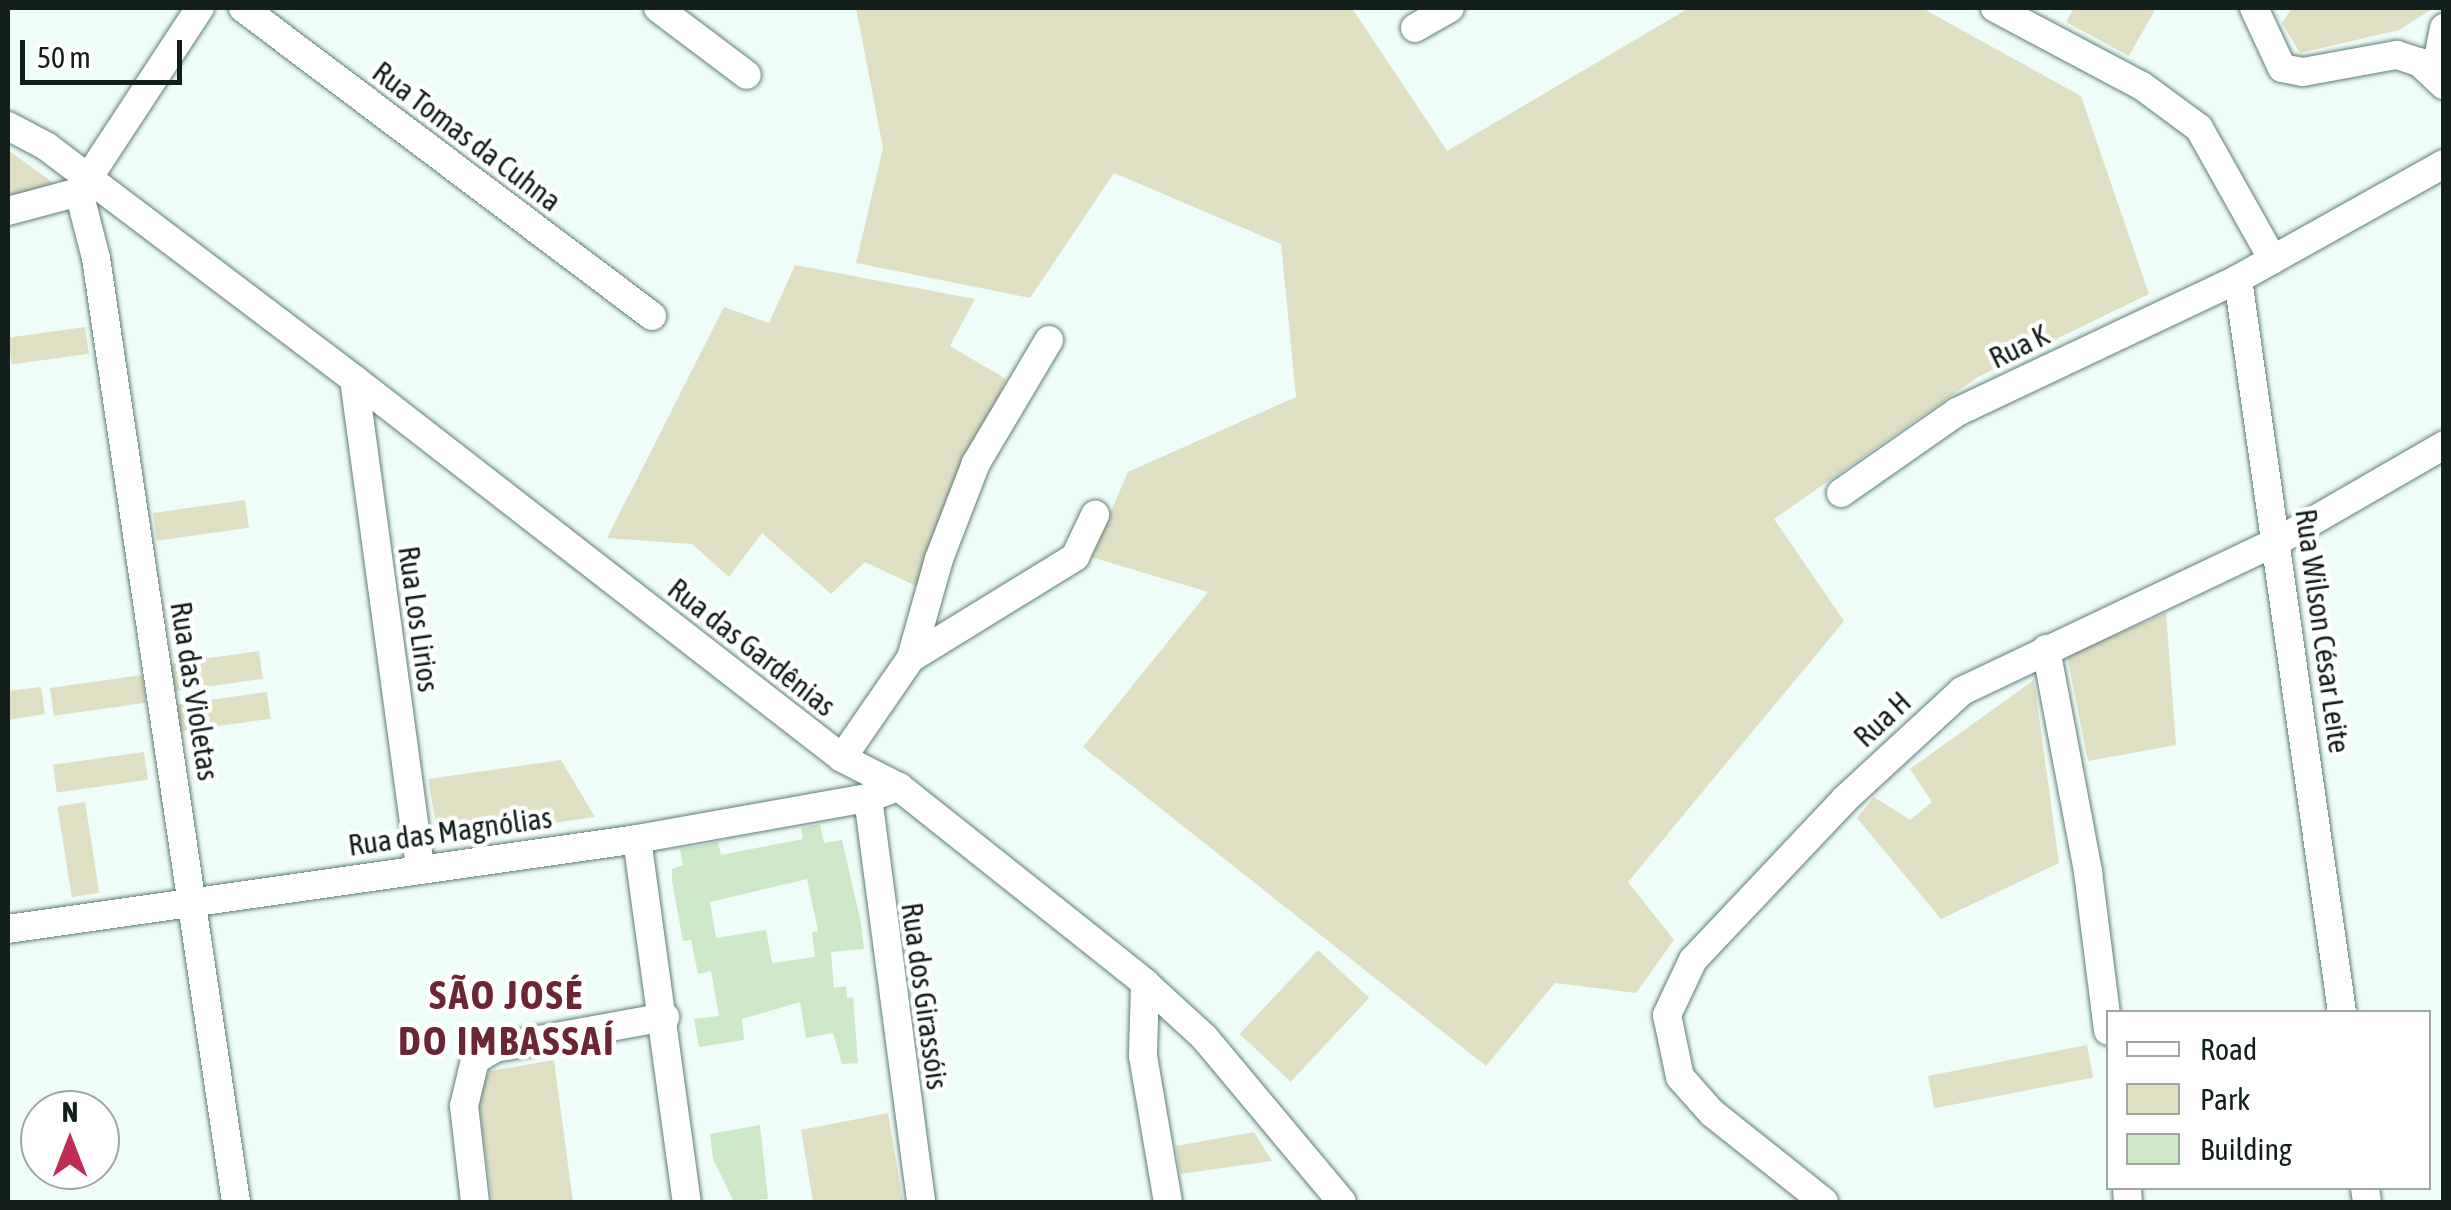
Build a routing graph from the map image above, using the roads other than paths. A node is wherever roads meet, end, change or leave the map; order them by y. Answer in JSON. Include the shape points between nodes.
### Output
{"nodes":[{"id":1,"x":200,"y":8,"type":"edge"},
{"id":2,"x":242,"y":8,"type":"edge"},
{"id":3,"x":658,"y":8,"type":"edge"},
{"id":4,"x":1450,"y":8,"type":"edge"},
{"id":5,"x":1996,"y":8,"type":"edge"},
{"id":6,"x":2258,"y":13,"type":"edge"},
{"id":7,"x":1415,"y":28,"type":"dead end"},
{"id":8,"x":2444,"y":28,"type":"edge"},
{"id":9,"x":747,"y":75,"type":"dead end"},
{"id":10,"x":2439,"y":80,"type":"edge"},
{"id":11,"x":8,"y":126,"type":"edge"},
{"id":12,"x":2444,"y":164,"type":"edge"},
{"id":13,"x":84,"y":185,"type":"junction"},
{"id":14,"x":8,"y":211,"type":"edge"},
{"id":15,"x":2256,"y":270,"type":"junction"},
{"id":16,"x":652,"y":316,"type":"dead end"},
{"id":17,"x":1049,"y":340,"type":"dead end"},
{"id":18,"x":354,"y":379,"type":"junction"},
{"id":19,"x":2444,"y":444,"type":"edge"},
{"id":20,"x":1841,"y":493,"type":"dead end"},
{"id":21,"x":1095,"y":514,"type":"dead end"},
{"id":22,"x":2278,"y":541,"type":"junction"},
{"id":23,"x":2046,"y":650,"type":"junction"},
{"id":24,"x":911,"y":658,"type":"junction"},
{"id":25,"x":842,"y":758,"type":"junction"},
{"id":26,"x":899,"y":787,"type":"junction"},
{"id":27,"x":868,"y":798,"type":"junction"},
{"id":28,"x":637,"y":840,"type":"junction"},
{"id":29,"x":420,"y":868,"type":"junction"},
{"id":30,"x":194,"y":899,"type":"junction"},
{"id":31,"x":8,"y":928,"type":"edge"},
{"id":32,"x":1145,"y":983,"type":"junction"},
{"id":33,"x":2342,"y":1010,"type":"edge"},
{"id":34,"x":2106,"y":1014,"type":"edge"},
{"id":35,"x":664,"y":1018,"type":"junction"},
{"id":36,"x":236,"y":1202,"type":"edge"},
{"id":37,"x":476,"y":1202,"type":"edge"},
{"id":38,"x":687,"y":1202,"type":"edge"},
{"id":39,"x":921,"y":1202,"type":"edge"},
{"id":40,"x":1168,"y":1202,"type":"edge"},
{"id":41,"x":1342,"y":1202,"type":"edge"},
{"id":42,"x":1824,"y":1202,"type":"edge"}],
"edges":[{"from":1,"to":13,"type":"street"},
{"from":2,"to":16,"type":"street","name":"Rua Tomas da Cuhna"},
{"from":3,"to":9,"type":"street"},
{"from":4,"to":7,"type":"street"},
{"from":5,"to":15,"type":"street","via":[[2142,86],[2199,128]]},
{"from":6,"to":10,"type":"street","via":[[2282,68],[2303,72],[2397,55]]},
{"from":8,"to":10,"type":"street"},
{"from":11,"to":13,"type":"street","name":"Rua das Gardênias"},
{"from":12,"to":15,"type":"street","name":"Rua K"},
{"from":13,"to":14,"type":"street"},
{"from":13,"to":18,"type":"street","name":"Rua das Gardênias"},
{"from":13,"to":30,"type":"street","name":"Rua das Violetas"},
{"from":15,"to":20,"type":"street","name":"Rua K","via":[[1957,412]]},
{"from":15,"to":22,"type":"street","name":"Rua Wilson César Leite"},
{"from":17,"to":24,"type":"street","via":[[976,463],[939,558]]},
{"from":18,"to":25,"type":"street","name":"Rua das Gardênias"},
{"from":18,"to":29,"type":"street","name":"Rua Los Lirios"},
{"from":19,"to":22,"type":"street","name":"Rua H"},
{"from":21,"to":24,"type":"street","via":[[1075,557]]},
{"from":22,"to":23,"type":"street","name":"Rua H"},
{"from":22,"to":33,"type":"street","name":"Rua Wilson César Leite"},
{"from":23,"to":34,"type":"street","via":[[2088,872]]},
{"from":23,"to":42,"type":"street","name":"Rua H","via":[[1962,691],[1915,730],[1693,960],[1675,988],[1667,1015],[1680,1076],[1712,1114]]},
{"from":24,"to":25,"type":"street"},
{"from":25,"to":26,"type":"street","name":"Rua das Gardênias"},
{"from":26,"to":27,"type":"street","name":"Rua das Magnólias"},
{"from":26,"to":32,"type":"street","name":"Rua das Gardênias"},
{"from":27,"to":28,"type":"street","name":"Rua das Magnólias"},
{"from":27,"to":39,"type":"street","name":"Rua dos Girassóis"},
{"from":28,"to":29,"type":"street","name":"Rua das Magnólias"},
{"from":28,"to":35,"type":"street"},
{"from":29,"to":30,"type":"street","name":"Rua das Magnólias"},
{"from":30,"to":31,"type":"street","name":"Rua das Magnólias"},
{"from":30,"to":36,"type":"street","name":"Rua das Violetas"},
{"from":32,"to":40,"type":"street","via":[[1143,1056]]},
{"from":32,"to":41,"type":"street","name":"Rua das Gardênias","via":[[1204,1037]]},
{"from":35,"to":37,"type":"street","via":[[495,1048],[475,1060],[464,1106]]},
{"from":35,"to":38,"type":"street"}]}
